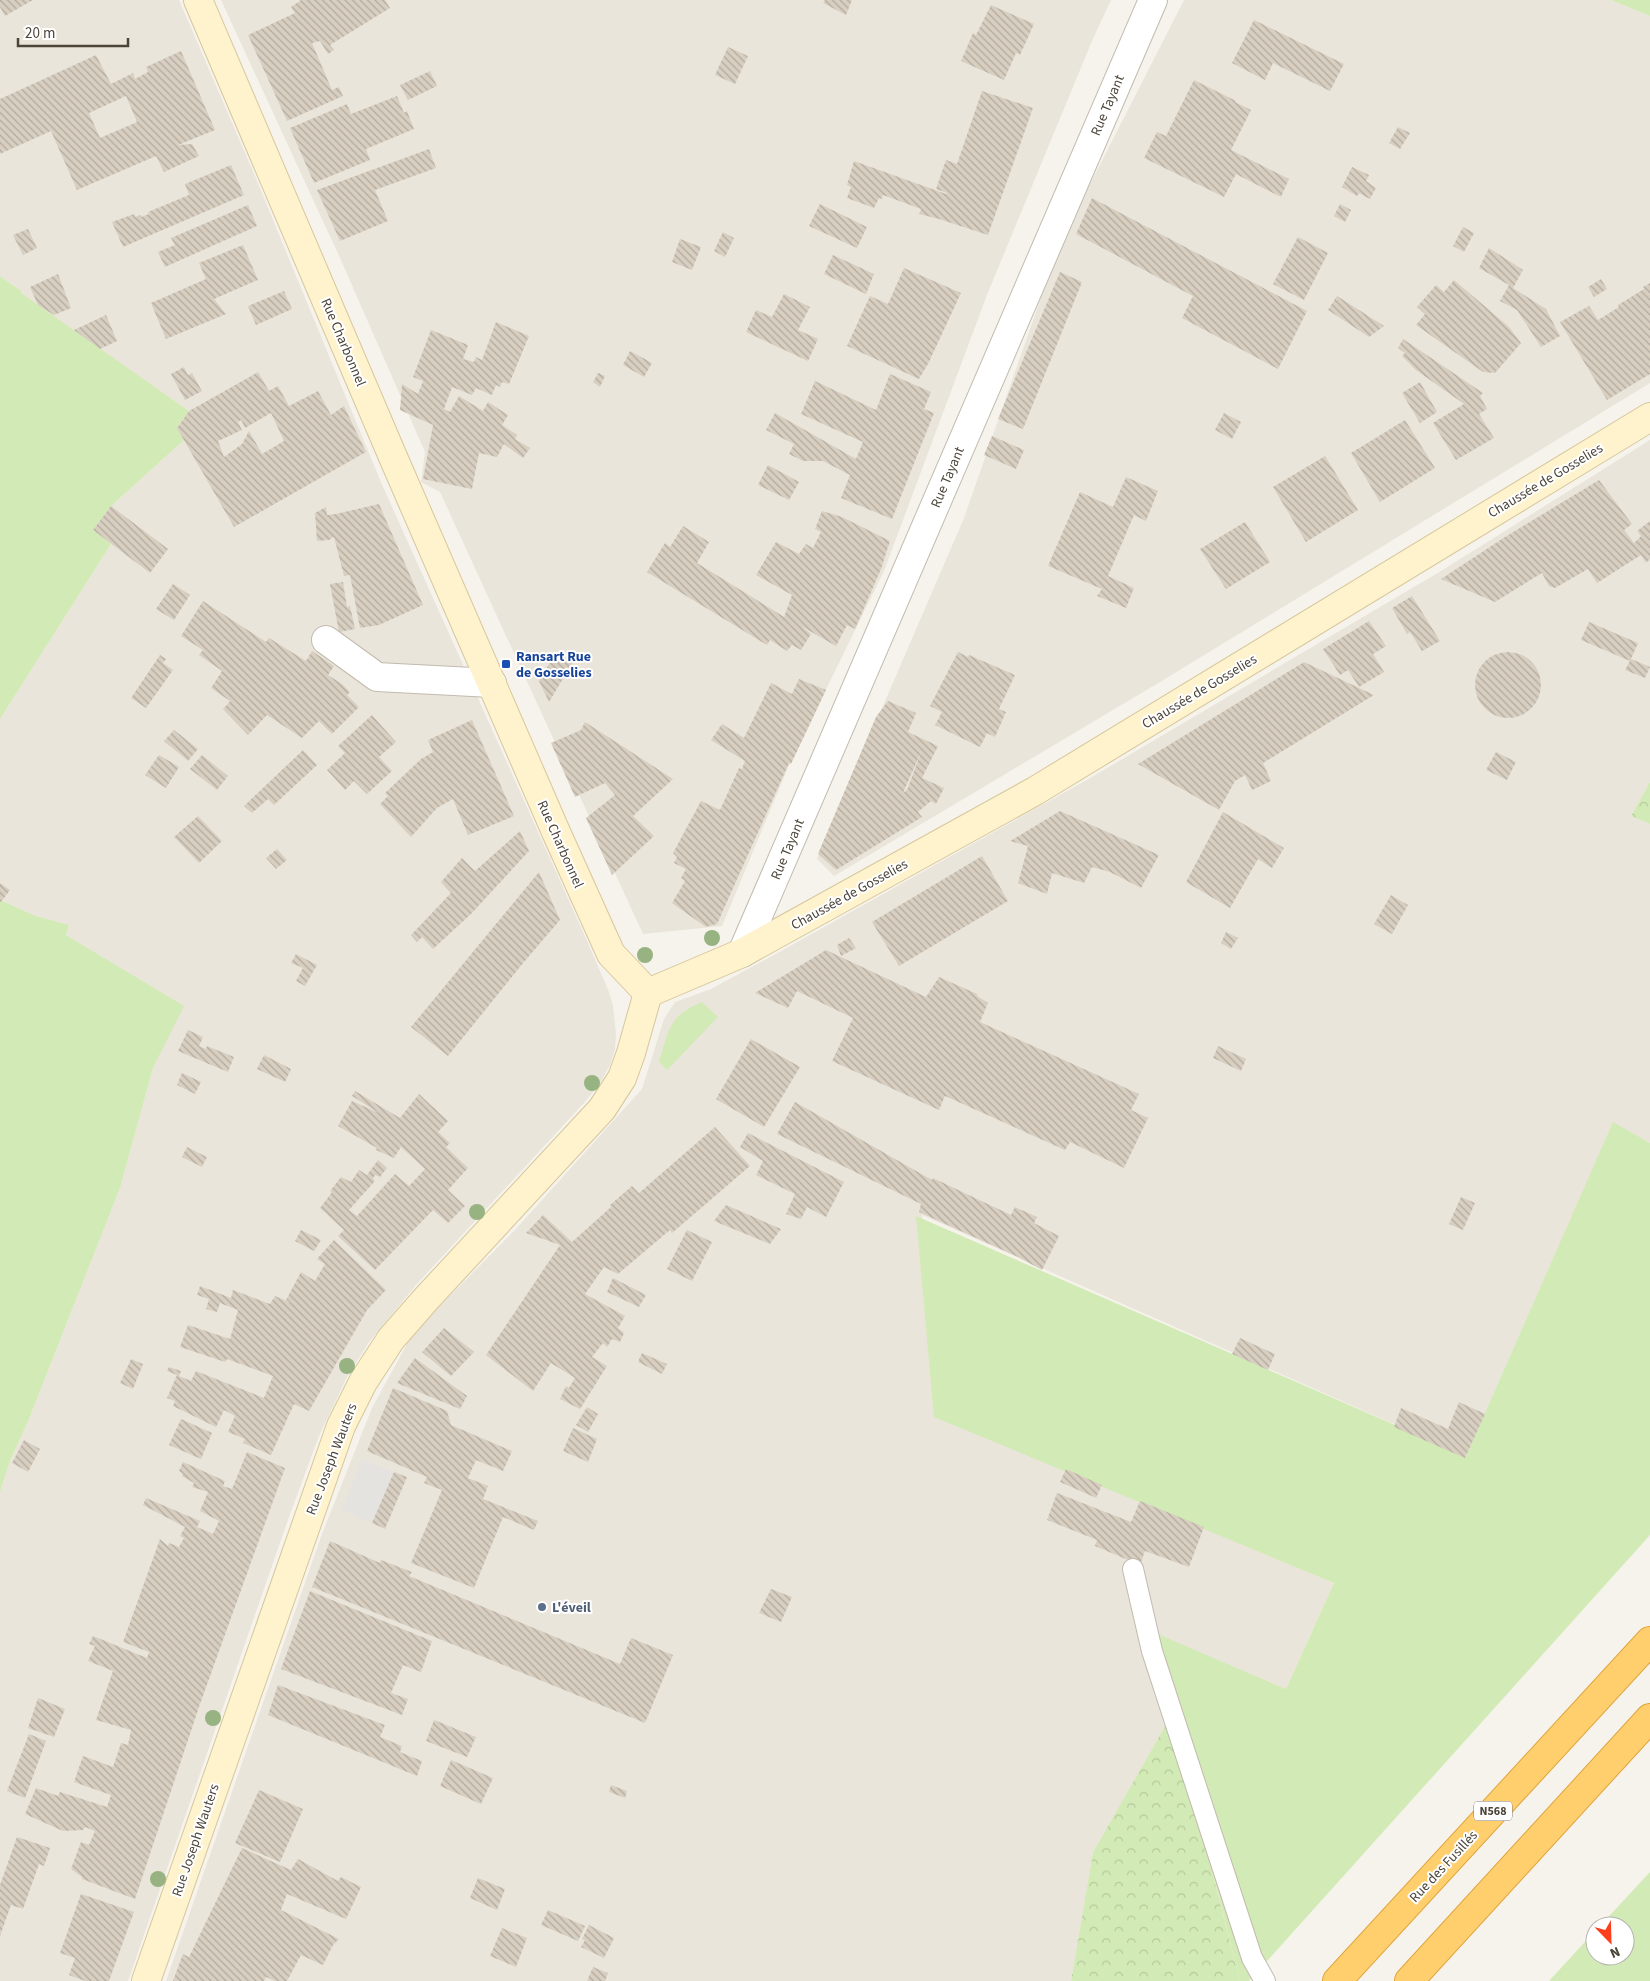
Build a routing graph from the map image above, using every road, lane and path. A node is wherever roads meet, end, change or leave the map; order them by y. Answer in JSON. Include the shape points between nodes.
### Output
{"nodes":[{"id":1,"x":198,"y":0,"type":"edge"},
{"id":2,"x":1153,"y":0,"type":"edge"},
{"id":3,"x":1650,"y":417,"type":"edge"},
{"id":4,"x":326,"y":640,"type":"dead end"},
{"id":5,"x":492,"y":683,"type":"junction"},
{"id":6,"x":742,"y":953,"type":"junction"},
{"id":7,"x":648,"y":993,"type":"junction"},
{"id":8,"x":1133,"y":1569,"type":"dead end"},
{"id":9,"x":1650,"y":1641,"type":"edge"},
{"id":10,"x":1650,"y":1718,"type":"edge"},
{"id":11,"x":146,"y":1981,"type":"edge"},
{"id":12,"x":1265,"y":1981,"type":"edge"},
{"id":13,"x":1337,"y":1981,"type":"edge"},
{"id":14,"x":1409,"y":1981,"type":"edge"}],
"edges":[{"from":1,"to":5,"type":"street","name":"Rue Charbonnel"},
{"from":2,"to":6,"type":"street","name":"Rue Tayant"},
{"from":3,"to":6,"type":"street","name":"Chaussée de Gosselies","via":[[1035,791]]},
{"from":4,"to":5,"type":"street","via":[[377,677]]},
{"from":5,"to":7,"type":"street","name":"Rue Charbonnel","via":[[611,954]]},
{"from":6,"to":7,"type":"street"},
{"from":7,"to":11,"type":"street","name":"Rue Joseph Wauters","via":[[622,1078],[602,1109],[426,1299],[392,1339],[363,1382],[341,1426]]},
{"from":8,"to":12,"type":"lane","via":[[1152,1651],[1174,1722],[1252,1958]]},
{"from":9,"to":13,"type":"highway","name":"Rue des Fusillés","number":"N568"},
{"from":10,"to":14,"type":"highway"}]}
